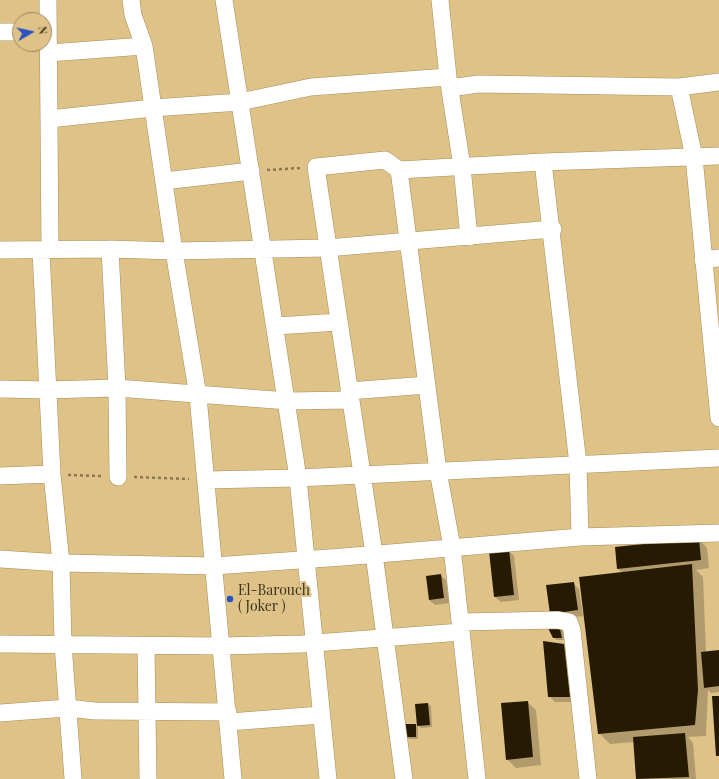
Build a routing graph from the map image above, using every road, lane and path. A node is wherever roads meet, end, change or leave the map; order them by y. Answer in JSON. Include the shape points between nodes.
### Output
{"nodes":[{"id":1,"x":48,"y":0,"type":"edge"},
{"id":2,"x":131,"y":0,"type":"edge"},
{"id":3,"x":224,"y":0,"type":"edge"},
{"id":4,"x":440,"y":0,"type":"edge"},
{"id":5,"x":47,"y":12,"type":"edge"},
{"id":6,"x":0,"y":32,"type":"edge"},
{"id":7,"x":12,"y":32,"type":"edge"},
{"id":8,"x":144,"y":46,"type":"junction"},
{"id":9,"x":49,"y":54,"type":"joint"},
{"id":10,"x":449,"y":82,"type":"junction"},
{"id":11,"x":719,"y":82,"type":"edge"},
{"id":12,"x":679,"y":87,"type":"junction"},
{"id":13,"x":240,"y":102,"type":"junction"},
{"id":14,"x":153,"y":108,"type":"junction"},
{"id":15,"x":49,"y":119,"type":"junction"},
{"id":16,"x":719,"y":156,"type":"edge"},
{"id":17,"x":694,"y":157,"type":"junction"},
{"id":18,"x":543,"y":162,"type":"junction"},
{"id":19,"x":316,"y":167,"type":"junction"},
{"id":20,"x":462,"y":167,"type":"junction"},
{"id":21,"x":399,"y":170,"type":"junction"},
{"id":22,"x":251,"y":172,"type":"junction"},
{"id":23,"x":164,"y":181,"type":"junction"},
{"id":24,"x":552,"y":229,"type":"junction"},
{"id":25,"x":469,"y":236,"type":"junction"},
{"id":26,"x":408,"y":242,"type":"junction"},
{"id":27,"x":327,"y":248,"type":"junction"},
{"id":28,"x":110,"y":249,"type":"junction"},
{"id":29,"x":263,"y":249,"type":"junction"},
{"id":30,"x":0,"y":250,"type":"edge"},
{"id":31,"x":46,"y":250,"type":"junction"},
{"id":32,"x":174,"y":251,"type":"junction"},
{"id":33,"x":711,"y":259,"type":"edge"},
{"id":34,"x":339,"y":322,"type":"junction"},
{"id":35,"x":276,"y":326,"type":"junction"},
{"id":36,"x":427,"y":385,"type":"junction"},
{"id":37,"x":117,"y":388,"type":"junction"},
{"id":38,"x":0,"y":389,"type":"edge"},
{"id":39,"x":47,"y":390,"type":"junction"},
{"id":40,"x":350,"y":395,"type":"junction"},
{"id":41,"x":198,"y":396,"type":"junction"},
{"id":42,"x":288,"y":401,"type":"junction"},
{"id":43,"x":719,"y":418,"type":"edge"},
{"id":44,"x":719,"y":458,"type":"edge"},
{"id":45,"x":578,"y":464,"type":"junction"},
{"id":46,"x":438,"y":471,"type":"junction"},
{"id":47,"x":52,"y":474,"type":"junction"},
{"id":48,"x":361,"y":475,"type":"junction"},
{"id":49,"x":0,"y":476,"type":"edge"},
{"id":50,"x":118,"y":477,"type":"dead end"},
{"id":51,"x":298,"y":478,"type":"junction"},
{"id":52,"x":206,"y":480,"type":"junction"},
{"id":53,"x":719,"y":533,"type":"edge"},
{"id":54,"x":580,"y":537,"type":"junction"},
{"id":55,"x":452,"y":547,"type":"junction"},
{"id":56,"x":374,"y":554,"type":"junction"},
{"id":57,"x":0,"y":558,"type":"edge"},
{"id":58,"x":306,"y":560,"type":"junction"},
{"id":59,"x":61,"y":563,"type":"junction"},
{"id":60,"x":214,"y":566,"type":"junction"},
{"id":61,"x":460,"y":627,"type":"junction"},
{"id":62,"x":384,"y":638,"type":"junction"},
{"id":63,"x":314,"y":643,"type":"junction"},
{"id":64,"x":0,"y":644,"type":"edge"},
{"id":65,"x":62,"y":644,"type":"junction"},
{"id":66,"x":146,"y":646,"type":"junction"},
{"id":67,"x":222,"y":646,"type":"junction"},
{"id":68,"x":67,"y":708,"type":"junction"},
{"id":69,"x":148,"y":712,"type":"junction"},
{"id":70,"x":0,"y":713,"type":"edge"},
{"id":71,"x":321,"y":715,"type":"junction"},
{"id":72,"x":228,"y":717,"type":"junction"},
{"id":73,"x":73,"y":779,"type":"edge"},
{"id":74,"x":148,"y":779,"type":"edge"},
{"id":75,"x":233,"y":779,"type":"edge"},
{"id":76,"x":328,"y":779,"type":"edge"},
{"id":77,"x":404,"y":779,"type":"edge"},
{"id":78,"x":477,"y":779,"type":"edge"},
{"id":79,"x":588,"y":779,"type":"edge"}],
"edges":[{"from":1,"to":5,"type":"street"},
{"from":2,"to":8,"type":"street","via":[[133,15]]},
{"from":3,"to":13,"type":"street"},
{"from":4,"to":10,"type":"street"},
{"from":6,"to":7,"type":"street"},
{"from":8,"to":9,"type":"street"},
{"from":8,"to":14,"type":"street"},
{"from":9,"to":15,"type":"street"},
{"from":10,"to":12,"type":"street"},
{"from":10,"to":13,"type":"street","via":[[311,87]]},
{"from":10,"to":20,"type":"street"},
{"from":11,"to":12,"type":"street"},
{"from":12,"to":17,"type":"street"},
{"from":13,"to":14,"type":"street"},
{"from":13,"to":22,"type":"street"},
{"from":14,"to":15,"type":"street"},
{"from":14,"to":23,"type":"street"},
{"from":15,"to":31,"type":"street"},
{"from":16,"to":17,"type":"street"},
{"from":17,"to":18,"type":"street"},
{"from":17,"to":33,"type":"street"},
{"from":18,"to":20,"type":"street"},
{"from":18,"to":24,"type":"street"},
{"from":19,"to":21,"type":"street","via":[[384,160]]},
{"from":19,"to":22,"type":"path"},
{"from":19,"to":27,"type":"street"},
{"from":20,"to":21,"type":"street"},
{"from":20,"to":25,"type":"street"},
{"from":21,"to":26,"type":"street"},
{"from":22,"to":23,"type":"street"},
{"from":22,"to":29,"type":"street"},
{"from":23,"to":32,"type":"street"},
{"from":24,"to":25,"type":"street"},
{"from":24,"to":45,"type":"street"},
{"from":25,"to":26,"type":"street"},
{"from":26,"to":27,"type":"street"},
{"from":26,"to":36,"type":"street"},
{"from":27,"to":29,"type":"street"},
{"from":27,"to":34,"type":"street"},
{"from":28,"to":31,"type":"street"},
{"from":28,"to":32,"type":"street"},
{"from":28,"to":37,"type":"street"},
{"from":29,"to":32,"type":"street"},
{"from":29,"to":35,"type":"street"},
{"from":30,"to":31,"type":"street"},
{"from":31,"to":39,"type":"street"},
{"from":32,"to":41,"type":"street"},
{"from":33,"to":43,"type":"street"},
{"from":34,"to":35,"type":"street"},
{"from":34,"to":40,"type":"street"},
{"from":35,"to":42,"type":"street"},
{"from":36,"to":40,"type":"street"},
{"from":36,"to":46,"type":"street"},
{"from":37,"to":39,"type":"street"},
{"from":37,"to":41,"type":"street"},
{"from":37,"to":50,"type":"street"},
{"from":38,"to":39,"type":"street"},
{"from":39,"to":47,"type":"street"},
{"from":40,"to":42,"type":"street"},
{"from":40,"to":48,"type":"street"},
{"from":41,"to":42,"type":"street"},
{"from":41,"to":52,"type":"street"},
{"from":42,"to":51,"type":"street"},
{"from":44,"to":45,"type":"street"},
{"from":45,"to":46,"type":"street"},
{"from":45,"to":54,"type":"street"},
{"from":46,"to":48,"type":"street"},
{"from":46,"to":55,"type":"street"},
{"from":47,"to":49,"type":"street"},
{"from":47,"to":59,"type":"street"},
{"from":48,"to":51,"type":"street"},
{"from":48,"to":56,"type":"street"},
{"from":51,"to":52,"type":"street"},
{"from":51,"to":58,"type":"street"},
{"from":52,"to":60,"type":"street"},
{"from":53,"to":54,"type":"street"},
{"from":54,"to":55,"type":"street"},
{"from":55,"to":56,"type":"street"},
{"from":55,"to":61,"type":"street"},
{"from":56,"to":58,"type":"street"},
{"from":56,"to":62,"type":"street"},
{"from":57,"to":59,"type":"street"},
{"from":58,"to":60,"type":"street"},
{"from":58,"to":63,"type":"street"},
{"from":59,"to":60,"type":"street"},
{"from":59,"to":65,"type":"street"},
{"from":60,"to":67,"type":"street"},
{"from":61,"to":62,"type":"street"},
{"from":61,"to":78,"type":"street"},
{"from":61,"to":79,"type":"street","via":[[557,620],[569,622],[572,630]]},
{"from":62,"to":63,"type":"street"},
{"from":62,"to":77,"type":"street"},
{"from":63,"to":67,"type":"street"},
{"from":63,"to":71,"type":"street"},
{"from":64,"to":65,"type":"street"},
{"from":65,"to":66,"type":"street"},
{"from":65,"to":68,"type":"street"},
{"from":66,"to":67,"type":"street"},
{"from":66,"to":69,"type":"street"},
{"from":67,"to":72,"type":"street"},
{"from":68,"to":69,"type":"street"},
{"from":68,"to":70,"type":"street"},
{"from":68,"to":73,"type":"street"},
{"from":69,"to":72,"type":"street"},
{"from":69,"to":74,"type":"street"},
{"from":71,"to":72,"type":"street"},
{"from":71,"to":76,"type":"street"},
{"from":72,"to":75,"type":"street"}]}
